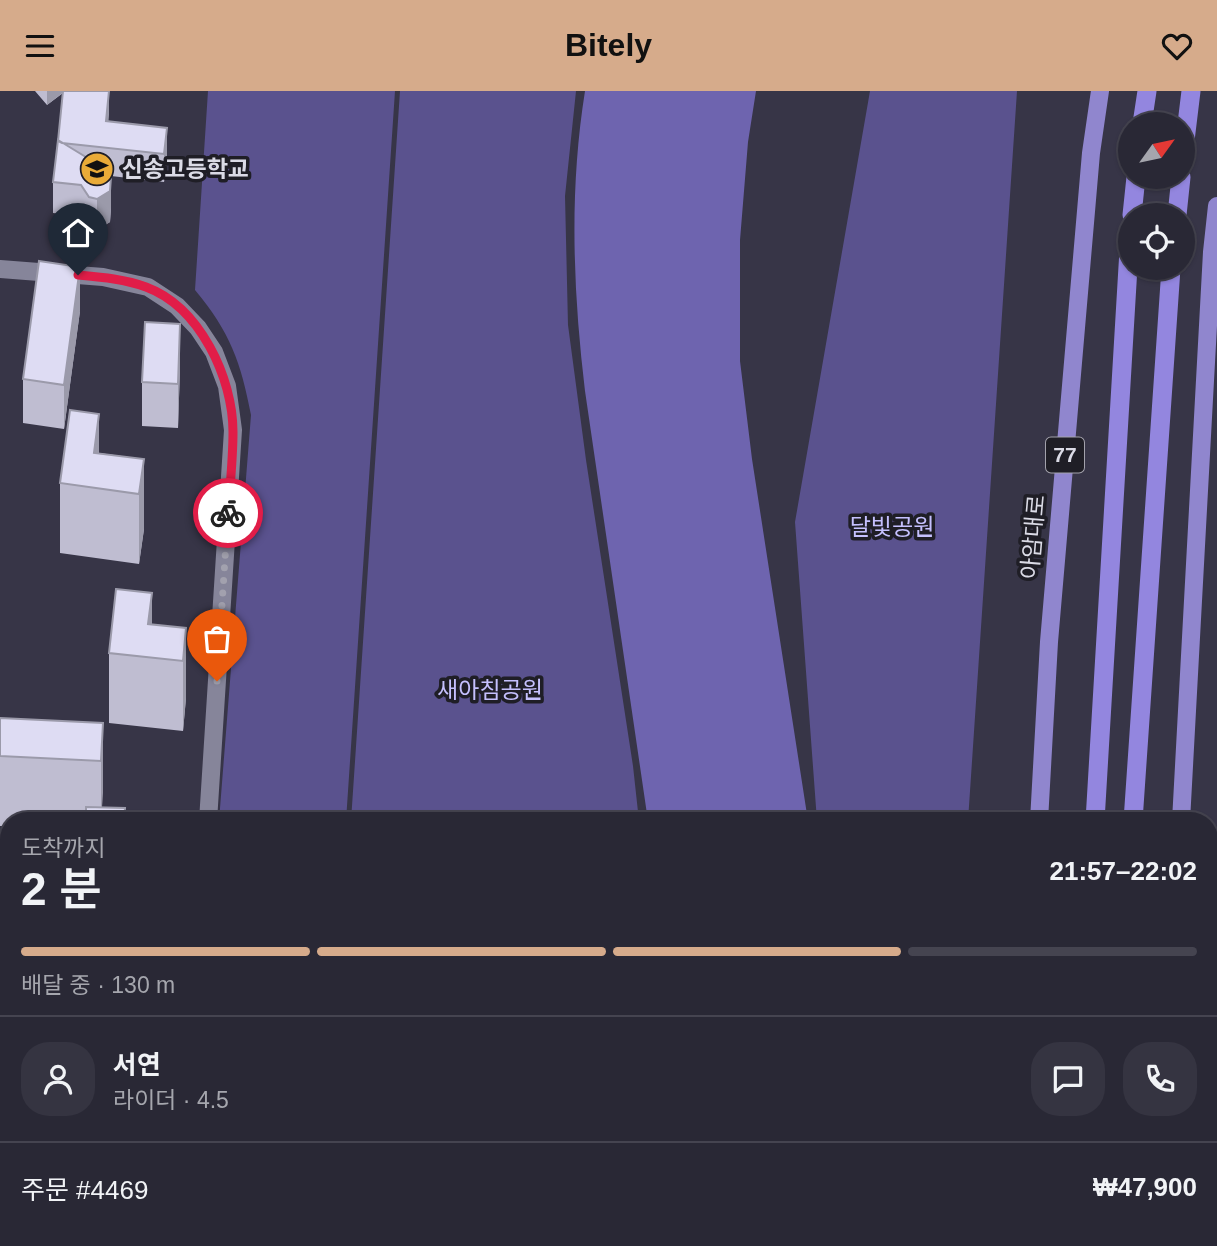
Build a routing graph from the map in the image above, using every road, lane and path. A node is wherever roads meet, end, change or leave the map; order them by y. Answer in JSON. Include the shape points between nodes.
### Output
{"nodes":[{"id":1,"x":1100,"y":91,"type":"edge"},
{"id":2,"x":1147,"y":91,"type":"edge"},
{"id":3,"x":1191,"y":91,"type":"edge"},
{"id":4,"x":1144,"y":112,"type":"edge"},
{"id":5,"x":1188,"y":112,"type":"edge"},
{"id":6,"x":1217,"y":206,"type":"edge"},
{"id":7,"x":0,"y":269,"type":"edge"},
{"id":8,"x":1127,"y":280,"type":"edge"},
{"id":9,"x":1170,"y":280,"type":"edge"},
{"id":10,"x":209,"y":812,"type":"edge"},
{"id":11,"x":1040,"y":812,"type":"edge"},
{"id":12,"x":1096,"y":812,"type":"edge"},
{"id":13,"x":1134,"y":812,"type":"edge"},
{"id":14,"x":1181,"y":812,"type":"edge"}],
"edges":[{"from":1,"to":11,"type":"main road","name":"아암대로","number":"77","via":[[1051,615]]},
{"from":2,"to":4,"type":"highway"},
{"from":3,"to":5,"type":"highway"},
{"from":6,"to":14,"type":"main road"},
{"from":7,"to":10,"type":"street","via":[[103,277],[148,287],[177,306],[214,352],[227,386],[233,430]]},
{"from":8,"to":12,"type":"highway"},
{"from":9,"to":13,"type":"highway"}]}
